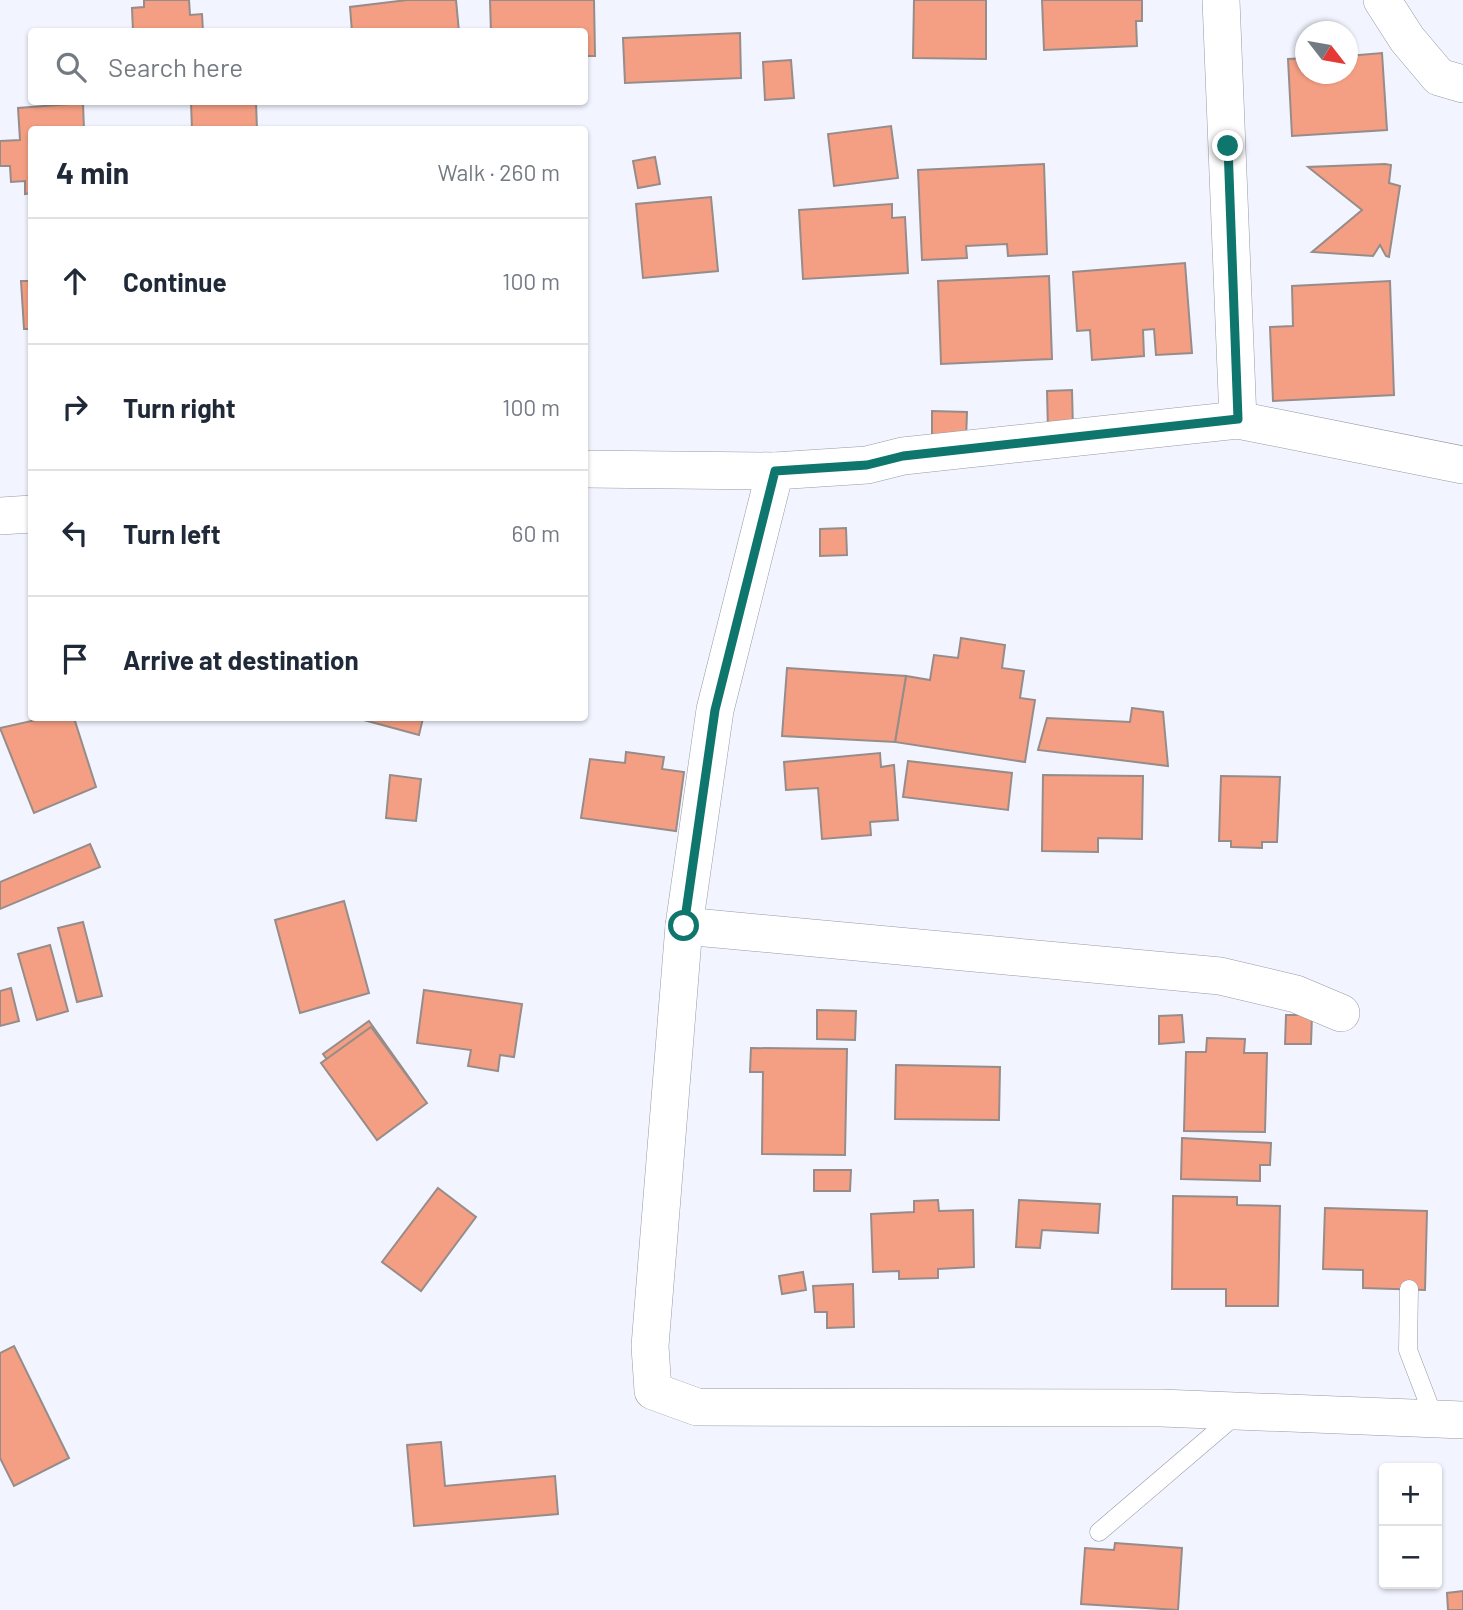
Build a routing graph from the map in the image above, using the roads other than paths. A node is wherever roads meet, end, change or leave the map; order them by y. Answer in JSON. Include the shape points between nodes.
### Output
{"nodes":[{"id":1,"x":1221,"y":0,"type":"edge"},
{"id":2,"x":1382,"y":0,"type":"edge"},
{"id":3,"x":1463,"y":83,"type":"edge"},
{"id":4,"x":1238,"y":419,"type":"junction"},
{"id":5,"x":1463,"y":465,"type":"edge"},
{"id":6,"x":588,"y":469,"type":"edge"},
{"id":7,"x":775,"y":471,"type":"junction"},
{"id":8,"x":28,"y":514,"type":"edge"},
{"id":9,"x":0,"y":516,"type":"edge"},
{"id":10,"x":684,"y":926,"type":"junction"},
{"id":11,"x":1341,"y":1013,"type":"dead end"},
{"id":12,"x":1409,"y":1289,"type":"dead end"},
{"id":13,"x":1240,"y":1411,"type":"junction"},
{"id":14,"x":1453,"y":1416,"type":"edge"},
{"id":15,"x":1099,"y":1532,"type":"dead end"}],
"edges":[{"from":1,"to":4,"type":"street"},
{"from":2,"to":3,"type":"street","via":[[1439,77]]},
{"from":4,"to":5,"type":"street"},
{"from":4,"to":7,"type":"street","via":[[903,456],[867,465]]},
{"from":6,"to":7,"type":"street"},
{"from":7,"to":10,"type":"street","via":[[715,710]]},
{"from":8,"to":9,"type":"street"},
{"from":10,"to":11,"type":"street","via":[[1220,976],[1296,994]]},
{"from":10,"to":13,"type":"street","via":[[650,1346],[653,1391],[697,1408]]},
{"from":12,"to":14,"type":"lane","via":[[1408,1350]]},
{"from":13,"to":14,"type":"street"},
{"from":13,"to":15,"type":"lane"}]}
